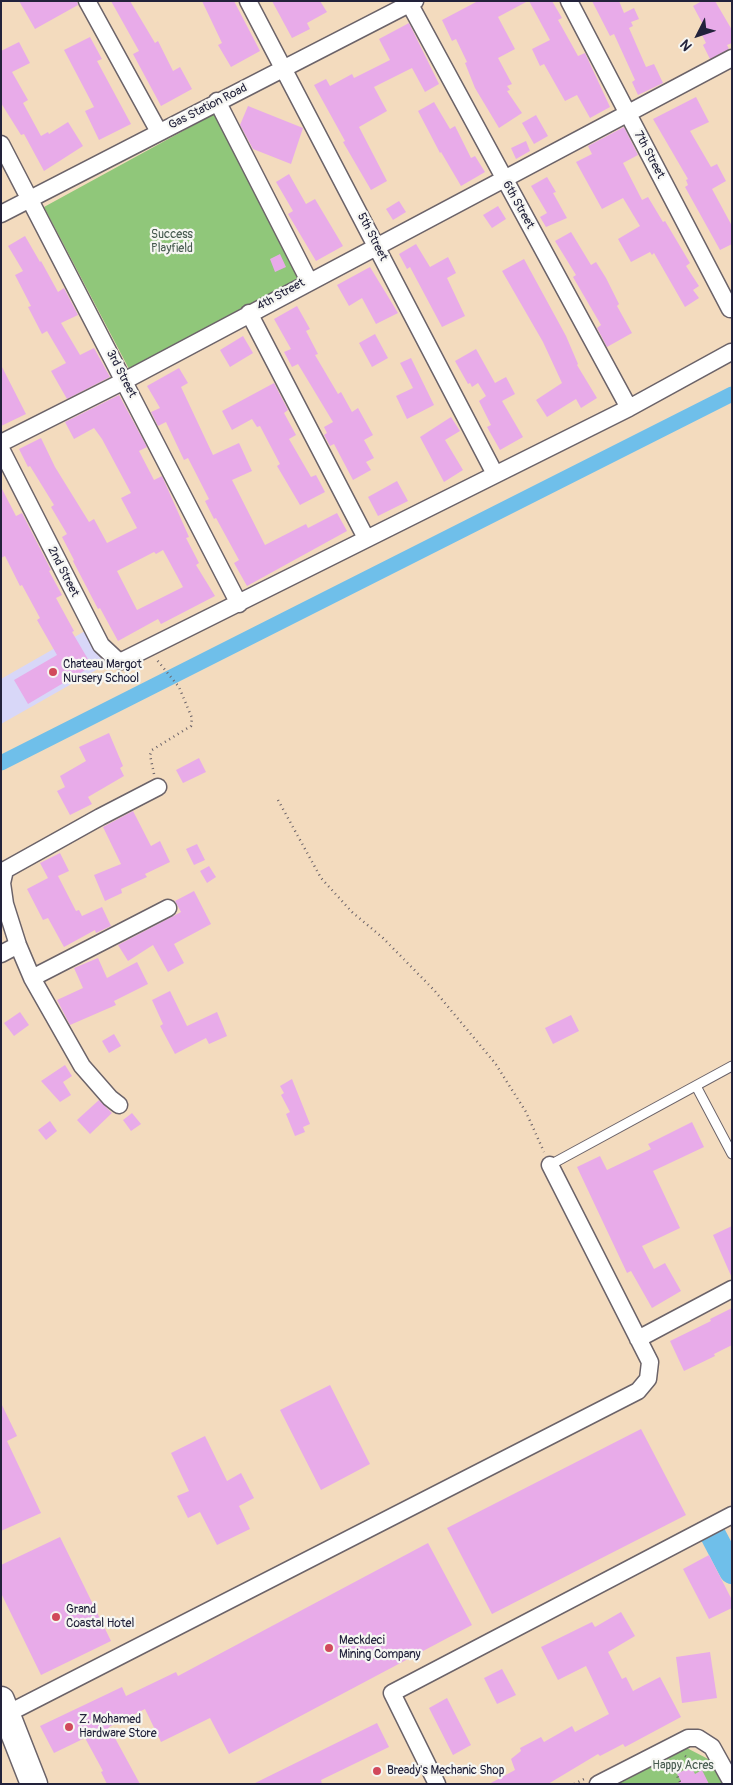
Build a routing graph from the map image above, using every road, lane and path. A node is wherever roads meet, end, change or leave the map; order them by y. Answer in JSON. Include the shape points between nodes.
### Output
{"nodes":[{"id":1,"x":87,"y":1,"type":"edge"},
{"id":2,"x":248,"y":1,"type":"edge"},
{"id":3,"x":569,"y":1,"type":"edge"},
{"id":4,"x":411,"y":2,"type":"edge"},
{"id":5,"x":732,"y":58,"type":"edge"},
{"id":6,"x":285,"y":69,"type":"junction"},
{"id":7,"x":217,"y":101,"type":"junction"},
{"id":8,"x":627,"y":112,"type":"junction"},
{"id":9,"x":159,"y":132,"type":"junction"},
{"id":10,"x":1,"y":144,"type":"edge"},
{"id":11,"x":504,"y":178,"type":"junction"},
{"id":12,"x":31,"y":199,"type":"junction"},
{"id":13,"x":1,"y":214,"type":"edge"},
{"id":14,"x":376,"y":246,"type":"junction"},
{"id":15,"x":309,"y":281,"type":"junction"},
{"id":16,"x":730,"y":309,"type":"dead end"},
{"id":17,"x":248,"y":312,"type":"junction"},
{"id":18,"x":731,"y":352,"type":"edge"},
{"id":19,"x":124,"y":380,"type":"junction"},
{"id":20,"x":629,"y":408,"type":"junction"},
{"id":21,"x":1,"y":443,"type":"edge"},
{"id":22,"x":1,"y":449,"type":"edge"},
{"id":23,"x":495,"y":474,"type":"junction"},
{"id":24,"x":366,"y":538,"type":"junction"},
{"id":25,"x":239,"y":604,"type":"junction"},
{"id":26,"x":168,"y":672,"type":"dead end"},
{"id":27,"x":158,"y":787,"type":"joint"},
{"id":28,"x":278,"y":800,"type":"dead end"},
{"id":29,"x":168,"y":908,"type":"dead end"},
{"id":30,"x":18,"y":946,"type":"junction"},
{"id":31,"x":1,"y":954,"type":"edge"},
{"id":32,"x":32,"y":978,"type":"junction"},
{"id":33,"x":732,"y":1066,"type":"edge"},
{"id":34,"x":696,"y":1086,"type":"junction"},
{"id":35,"x":119,"y":1105,"type":"dead end"},
{"id":36,"x":732,"y":1154,"type":"edge"},
{"id":37,"x":550,"y":1165,"type":"junction"},
{"id":38,"x":732,"y":1289,"type":"edge"},
{"id":39,"x":638,"y":1338,"type":"junction"},
{"id":40,"x":730,"y":1520,"type":"edge"},
{"id":41,"x":4,"y":1710,"type":"edge"},
{"id":42,"x":709,"y":1776,"type":"dead end"},
{"id":43,"x":732,"y":1783,"type":"edge"},
{"id":44,"x":34,"y":1784,"type":"edge"},
{"id":45,"x":437,"y":1784,"type":"edge"},
{"id":46,"x":598,"y":1784,"type":"edge"},
{"id":47,"x":681,"y":1784,"type":"edge"}],
"edges":[{"from":1,"to":9,"type":"street"},
{"from":2,"to":6,"type":"street","name":"5th Street"},
{"from":3,"to":8,"type":"street","name":"7th Street"},
{"from":4,"to":6,"type":"street","name":"Gas Station Road"},
{"from":4,"to":11,"type":"street","name":"6th Street"},
{"from":5,"to":8,"type":"street"},
{"from":6,"to":7,"type":"street","name":"Gas Station Road"},
{"from":6,"to":14,"type":"street","name":"5th Street"},
{"from":7,"to":9,"type":"street","name":"Gas Station Road"},
{"from":7,"to":15,"type":"street","name":"4th Street"},
{"from":8,"to":11,"type":"street"},
{"from":8,"to":16,"type":"street","name":"7th Street"},
{"from":9,"to":12,"type":"street","name":"Gas Station Road"},
{"from":10,"to":12,"type":"street","name":"3rd Street"},
{"from":11,"to":14,"type":"street"},
{"from":11,"to":20,"type":"street","name":"6th Street"},
{"from":12,"to":13,"type":"street","name":"Gas Station Road"},
{"from":12,"to":19,"type":"street","name":"3rd Street"},
{"from":14,"to":15,"type":"street"},
{"from":14,"to":23,"type":"street","name":"5th Street"},
{"from":15,"to":17,"type":"street","name":"4th Street"},
{"from":17,"to":19,"type":"street"},
{"from":17,"to":24,"type":"street","name":"4th Street"},
{"from":18,"to":20,"type":"street"},
{"from":19,"to":21,"type":"street"},
{"from":19,"to":25,"type":"street","name":"3rd Street"},
{"from":20,"to":23,"type":"street"},
{"from":22,"to":25,"type":"street","name":"2nd Street","via":[[101,645],[116,658],[122,661],[148,650]]},
{"from":23,"to":24,"type":"street"},
{"from":24,"to":25,"type":"street"},
{"from":26,"to":27,"type":"path","via":[[179,687],[192,718],[191,726],[152,750],[150,759]]},
{"from":27,"to":30,"type":"street","via":[[5,870],[2,883],[5,904]]},
{"from":28,"to":37,"type":"path","via":[[321,878],[434,990],[495,1063],[526,1112]]},
{"from":29,"to":32,"type":"street"},
{"from":30,"to":31,"type":"street"},
{"from":30,"to":32,"type":"street"},
{"from":32,"to":35,"type":"street","via":[[82,1066]]},
{"from":33,"to":34,"type":"lane"},
{"from":34,"to":36,"type":"lane"},
{"from":34,"to":37,"type":"lane"},
{"from":37,"to":39,"type":"street"},
{"from":38,"to":39,"type":"street"},
{"from":39,"to":41,"type":"street","via":[[650,1362],[648,1379],[638,1391]]},
{"from":40,"to":45,"type":"street","via":[[392,1694]]},
{"from":41,"to":44,"type":"main road"},
{"from":42,"to":47,"type":"path","via":[[705,1768],[685,1756],[671,1763]]},
{"from":43,"to":46,"type":"street","via":[[712,1747],[698,1738],[688,1738]]}]}
